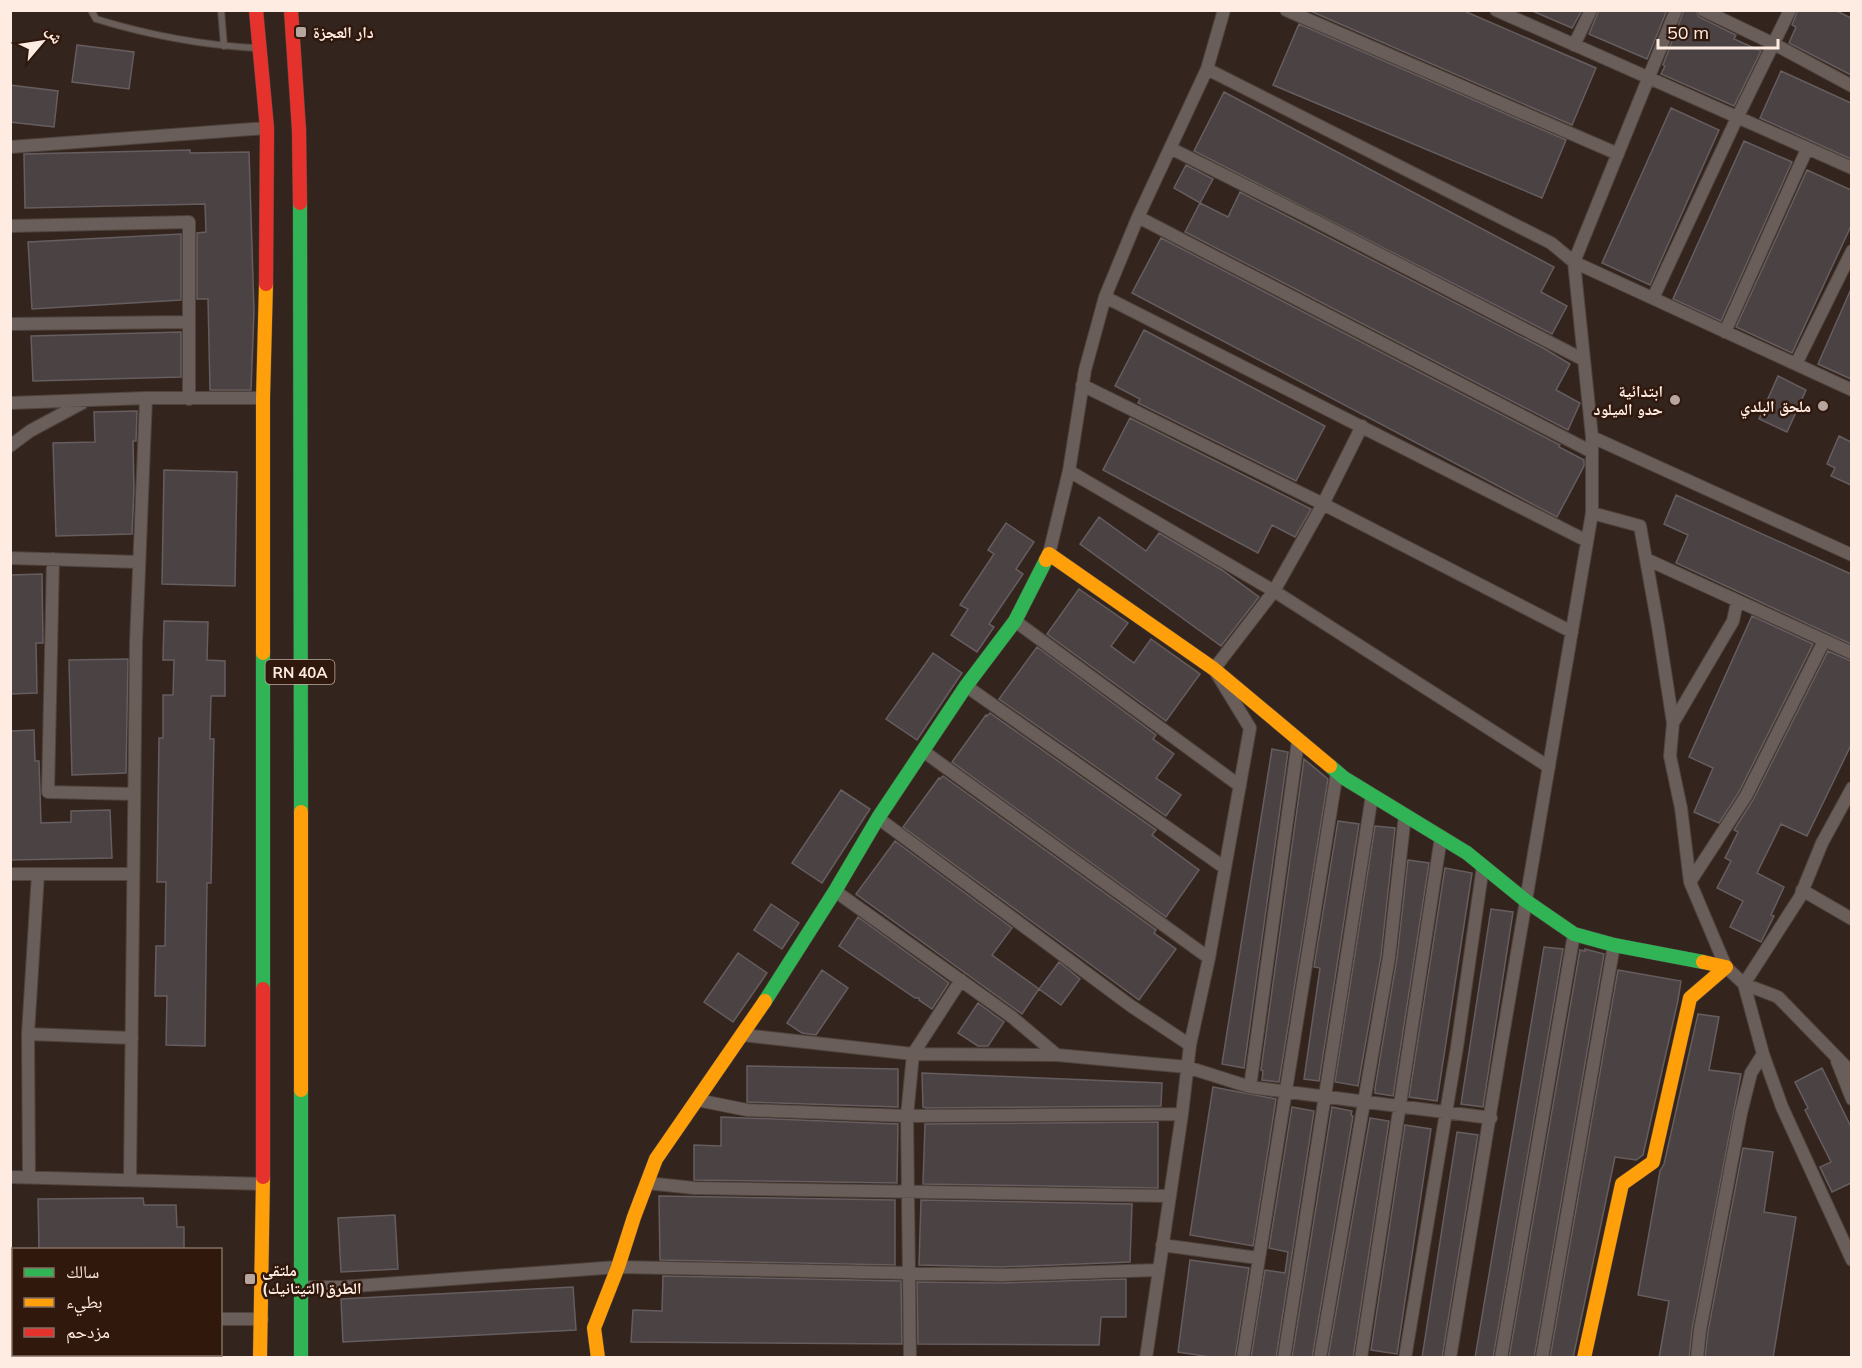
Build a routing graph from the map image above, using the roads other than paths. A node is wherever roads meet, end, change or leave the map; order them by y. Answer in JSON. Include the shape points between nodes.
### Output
{"nodes":[{"id":1,"x":91,"y":10,"type":"edge"},
{"id":2,"x":221,"y":10,"type":"edge"},
{"id":3,"x":256,"y":10,"type":"edge"},
{"id":4,"x":291,"y":10,"type":"edge"},
{"id":5,"x":1224,"y":10,"type":"edge"},
{"id":6,"x":1286,"y":10,"type":"edge"},
{"id":7,"x":1591,"y":10,"type":"edge"},
{"id":8,"x":1676,"y":10,"type":"edge"},
{"id":9,"x":1703,"y":10,"type":"edge"},
{"id":10,"x":1790,"y":10,"type":"edge"},
{"id":11,"x":1499,"y":11,"type":"edge"},
{"id":12,"x":1774,"y":44,"type":"junction"},
{"id":13,"x":1574,"y":45,"type":"junction"},
{"id":14,"x":224,"y":46,"type":"junction"},
{"id":15,"x":258,"y":48,"type":"junction"},
{"id":16,"x":1207,"y":69,"type":"junction"},
{"id":17,"x":1648,"y":78,"type":"junction"},
{"id":18,"x":1851,"y":86,"type":"edge"},
{"id":19,"x":1737,"y":118,"type":"junction"},
{"id":20,"x":267,"y":128,"type":"junction"},
{"id":21,"x":10,"y":147,"type":"edge"},
{"id":22,"x":1170,"y":148,"type":"junction"},
{"id":23,"x":1807,"y":148,"type":"junction"},
{"id":24,"x":1618,"y":154,"type":"junction"},
{"id":25,"x":1851,"y":168,"type":"edge"},
{"id":26,"x":1138,"y":217,"type":"junction"},
{"id":27,"x":10,"y":226,"type":"edge"},
{"id":28,"x":1851,"y":251,"type":"edge"},
{"id":29,"x":1574,"y":262,"type":"junction"},
{"id":30,"x":1105,"y":297,"type":"junction"},
{"id":31,"x":1653,"y":298,"type":"junction"},
{"id":32,"x":187,"y":322,"type":"junction"},
{"id":33,"x":10,"y":324,"type":"edge"},
{"id":34,"x":1725,"y":332,"type":"junction"},
{"id":35,"x":1584,"y":360,"type":"junction"},
{"id":36,"x":1796,"y":364,"type":"junction"},
{"id":37,"x":1082,"y":385,"type":"junction"},
{"id":38,"x":1851,"y":390,"type":"edge"},
{"id":39,"x":146,"y":398,"type":"junction"},
{"id":40,"x":263,"y":398,"type":"junction"},
{"id":41,"x":189,"y":399,"type":"junction"},
{"id":42,"x":88,"y":400,"type":"junction"},
{"id":43,"x":10,"y":403,"type":"edge"},
{"id":44,"x":1362,"y":426,"type":"junction"},
{"id":45,"x":1592,"y":437,"type":"junction"},
{"id":46,"x":10,"y":446,"type":"edge"},
{"id":47,"x":1592,"y":452,"type":"junction"},
{"id":48,"x":1069,"y":471,"type":"junction"},
{"id":49,"x":1323,"y":504,"type":"junction"},
{"id":50,"x":1592,"y":513,"type":"junction"},
{"id":51,"x":1587,"y":542,"type":"junction"},
{"id":52,"x":1049,"y":554,"type":"junction"},
{"id":53,"x":1851,"y":555,"type":"edge"},
{"id":54,"x":10,"y":558,"type":"edge"},
{"id":55,"x":53,"y":559,"type":"junction"},
{"id":56,"x":1646,"y":559,"type":"junction"},
{"id":57,"x":140,"y":562,"type":"junction"},
{"id":58,"x":1274,"y":591,"type":"junction"},
{"id":59,"x":1737,"y":602,"type":"junction"},
{"id":60,"x":1015,"y":621,"type":"junction"},
{"id":61,"x":1572,"y":632,"type":"junction"},
{"id":62,"x":1824,"y":641,"type":"junction"},
{"id":63,"x":1851,"y":653,"type":"edge"},
{"id":64,"x":1214,"y":669,"type":"junction"},
{"id":65,"x":966,"y":686,"type":"junction"},
{"id":66,"x":1673,"y":723,"type":"junction"},
{"id":67,"x":1298,"y":741,"type":"junction"},
{"id":68,"x":923,"y":751,"type":"junction"},
{"id":69,"x":1549,"y":767,"type":"junction"},
{"id":70,"x":1337,"y":772,"type":"junction"},
{"id":71,"x":1240,"y":786,"type":"junction"},
{"id":72,"x":1851,"y":788,"type":"edge"},
{"id":73,"x":134,"y":794,"type":"junction"},
{"id":74,"x":1372,"y":795,"type":"junction"},
{"id":75,"x":1405,"y":815,"type":"junction"},
{"id":76,"x":878,"y":818,"type":"junction"},
{"id":77,"x":1441,"y":837,"type":"junction"},
{"id":78,"x":1483,"y":866,"type":"junction"},
{"id":79,"x":1225,"y":868,"type":"junction"},
{"id":80,"x":10,"y":873,"type":"edge"},
{"id":81,"x":38,"y":874,"type":"junction"},
{"id":82,"x":134,"y":874,"type":"junction"},
{"id":83,"x":1690,"y":882,"type":"junction"},
{"id":84,"x":835,"y":891,"type":"junction"},
{"id":85,"x":1802,"y":891,"type":"junction"},
{"id":86,"x":1526,"y":901,"type":"junction"},
{"id":87,"x":1851,"y":919,"type":"edge"},
{"id":88,"x":1574,"y":934,"type":"junction"},
{"id":89,"x":1614,"y":945,"type":"junction"},
{"id":90,"x":1209,"y":958,"type":"junction"},
{"id":91,"x":1726,"y":968,"type":"junction"},
{"id":92,"x":961,"y":980,"type":"junction"},
{"id":93,"x":1744,"y":984,"type":"junction"},
{"id":94,"x":28,"y":1034,"type":"junction"},
{"id":95,"x":743,"y":1035,"type":"junction"},
{"id":96,"x":132,"y":1038,"type":"junction"},
{"id":97,"x":1190,"y":1045,"type":"junction"},
{"id":98,"x":913,"y":1054,"type":"junction"},
{"id":99,"x":1763,"y":1054,"type":"junction"},
{"id":100,"x":1057,"y":1055,"type":"junction"},
{"id":101,"x":1835,"y":1056,"type":"junction"},
{"id":102,"x":1187,"y":1068,"type":"junction"},
{"id":103,"x":1851,"y":1073,"type":"edge"},
{"id":104,"x":1250,"y":1087,"type":"junction"},
{"id":105,"x":1286,"y":1092,"type":"junction"},
{"id":106,"x":1324,"y":1096,"type":"junction"},
{"id":107,"x":1851,"y":1098,"type":"edge"},
{"id":108,"x":697,"y":1100,"type":"junction"},
{"id":109,"x":1364,"y":1102,"type":"junction"},
{"id":110,"x":1400,"y":1106,"type":"junction"},
{"id":111,"x":1446,"y":1112,"type":"junction"},
{"id":112,"x":1182,"y":1114,"type":"junction"},
{"id":113,"x":907,"y":1116,"type":"junction"},
{"id":114,"x":1491,"y":1118,"type":"junction"},
{"id":115,"x":10,"y":1177,"type":"edge"},
{"id":116,"x":29,"y":1178,"type":"junction"},
{"id":117,"x":130,"y":1179,"type":"junction"},
{"id":118,"x":647,"y":1183,"type":"junction"},
{"id":119,"x":263,"y":1184,"type":"junction"},
{"id":120,"x":908,"y":1191,"type":"junction"},
{"id":121,"x":1170,"y":1196,"type":"junction"},
{"id":122,"x":1162,"y":1245,"type":"junction"},
{"id":123,"x":1258,"y":1258,"type":"junction"},
{"id":124,"x":1851,"y":1260,"type":"edge"},
{"id":125,"x":618,"y":1268,"type":"junction"},
{"id":126,"x":1158,"y":1270,"type":"junction"},
{"id":127,"x":909,"y":1274,"type":"junction"},
{"id":128,"x":301,"y":1287,"type":"junction"},
{"id":129,"x":222,"y":1319,"type":"edge"},
{"id":130,"x":262,"y":1319,"type":"junction"},
{"id":131,"x":260,"y":1358,"type":"edge"},
{"id":132,"x":301,"y":1358,"type":"edge"},
{"id":133,"x":598,"y":1358,"type":"edge"},
{"id":134,"x":910,"y":1358,"type":"edge"},
{"id":135,"x":1146,"y":1358,"type":"edge"},
{"id":136,"x":1243,"y":1358,"type":"edge"},
{"id":137,"x":1284,"y":1358,"type":"edge"},
{"id":138,"x":1320,"y":1358,"type":"edge"},
{"id":139,"x":1361,"y":1358,"type":"edge"},
{"id":140,"x":1405,"y":1358,"type":"edge"},
{"id":141,"x":1450,"y":1358,"type":"edge"},
{"id":142,"x":1501,"y":1358,"type":"edge"},
{"id":143,"x":1542,"y":1358,"type":"edge"},
{"id":144,"x":1584,"y":1358,"type":"edge"},
{"id":145,"x":1697,"y":1358,"type":"edge"}],
"edges":[{"from":1,"to":14,"type":"lane","via":[[96,19],[146,34]]},
{"from":2,"to":14,"type":"lane"},
{"from":3,"to":15,"type":"main road","number":"RN 40A"},
{"from":4,"to":128,"type":"main road","number":"RN 40A","via":[[300,211]]},
{"from":5,"to":16,"type":"street"},
{"from":6,"to":24,"type":"street"},
{"from":7,"to":13,"type":"street"},
{"from":8,"to":17,"type":"street"},
{"from":9,"to":12,"type":"street"},
{"from":10,"to":12,"type":"street"},
{"from":11,"to":13,"type":"street"},
{"from":12,"to":18,"type":"street"},
{"from":12,"to":19,"type":"street"},
{"from":13,"to":17,"type":"street"},
{"from":14,"to":15,"type":"lane"},
{"from":15,"to":20,"type":"main road","number":"RN 40A"},
{"from":16,"to":22,"type":"street"},
{"from":16,"to":29,"type":"street","via":[[1551,243]]},
{"from":17,"to":19,"type":"street"},
{"from":17,"to":24,"type":"street"},
{"from":19,"to":23,"type":"street"},
{"from":19,"to":31,"type":"street"},
{"from":20,"to":21,"type":"street"},
{"from":20,"to":40,"type":"main road","number":"RN 40A"},
{"from":22,"to":26,"type":"street"},
{"from":22,"to":35,"type":"street"},
{"from":23,"to":25,"type":"street"},
{"from":23,"to":34,"type":"street"},
{"from":24,"to":29,"type":"street"},
{"from":26,"to":30,"type":"street"},
{"from":26,"to":47,"type":"street"},
{"from":27,"to":32,"type":"street","via":[[189,222]]},
{"from":28,"to":36,"type":"street"},
{"from":29,"to":31,"type":"street"},
{"from":29,"to":35,"type":"street"},
{"from":30,"to":37,"type":"street"},
{"from":30,"to":44,"type":"street"},
{"from":31,"to":34,"type":"street"},
{"from":32,"to":33,"type":"street"},
{"from":32,"to":41,"type":"street"},
{"from":34,"to":36,"type":"street"},
{"from":35,"to":45,"type":"street"},
{"from":36,"to":38,"type":"street"},
{"from":37,"to":48,"type":"street"},
{"from":37,"to":49,"type":"street"},
{"from":39,"to":41,"type":"street"},
{"from":39,"to":42,"type":"street"},
{"from":39,"to":57,"type":"street"},
{"from":40,"to":41,"type":"street"},
{"from":40,"to":119,"type":"main road","number":"RN 40A"},
{"from":42,"to":43,"type":"street"},
{"from":42,"to":46,"type":"street"},
{"from":44,"to":49,"type":"street"},
{"from":44,"to":51,"type":"street"},
{"from":45,"to":47,"type":"street"},
{"from":45,"to":53,"type":"street"},
{"from":47,"to":50,"type":"street"},
{"from":48,"to":52,"type":"street"},
{"from":48,"to":58,"type":"street"},
{"from":49,"to":58,"type":"street"},
{"from":49,"to":61,"type":"street"},
{"from":50,"to":51,"type":"street"},
{"from":50,"to":56,"type":"street","via":[[1640,526]]},
{"from":51,"to":61,"type":"street"},
{"from":52,"to":60,"type":"main road"},
{"from":52,"to":64,"type":"main road"},
{"from":54,"to":55,"type":"street"},
{"from":55,"to":57,"type":"street"},
{"from":55,"to":73,"type":"street","via":[[48,792]]},
{"from":56,"to":59,"type":"street"},
{"from":56,"to":66,"type":"street"},
{"from":57,"to":73,"type":"street"},
{"from":58,"to":64,"type":"street"},
{"from":58,"to":69,"type":"street"},
{"from":59,"to":62,"type":"street"},
{"from":59,"to":66,"type":"street","via":[[1733,621]]},
{"from":60,"to":65,"type":"main road"},
{"from":60,"to":71,"type":"street"},
{"from":61,"to":69,"type":"street"},
{"from":62,"to":63,"type":"street"},
{"from":62,"to":83,"type":"street","via":[[1746,796]]},
{"from":64,"to":67,"type":"main road"},
{"from":64,"to":71,"type":"street","via":[[1250,728]]},
{"from":65,"to":68,"type":"main road"},
{"from":65,"to":79,"type":"street"},
{"from":66,"to":83,"type":"street","via":[[1670,756]]},
{"from":67,"to":70,"type":"main road"},
{"from":67,"to":104,"type":"street"},
{"from":68,"to":76,"type":"main road"},
{"from":68,"to":90,"type":"street"},
{"from":69,"to":86,"type":"street"},
{"from":70,"to":74,"type":"main road"},
{"from":70,"to":105,"type":"street"},
{"from":71,"to":79,"type":"street"},
{"from":72,"to":85,"type":"street"},
{"from":73,"to":82,"type":"street"},
{"from":74,"to":75,"type":"main road"},
{"from":74,"to":106,"type":"street"},
{"from":75,"to":77,"type":"main road"},
{"from":75,"to":109,"type":"street","via":[[1389,957]]},
{"from":76,"to":84,"type":"main road"},
{"from":76,"to":97,"type":"street","via":[[1131,1006]]},
{"from":77,"to":78,"type":"main road"},
{"from":77,"to":110,"type":"street"},
{"from":78,"to":86,"type":"main road"},
{"from":78,"to":111,"type":"street"},
{"from":79,"to":90,"type":"street"},
{"from":80,"to":81,"type":"street"},
{"from":81,"to":82,"type":"street"},
{"from":81,"to":94,"type":"street"},
{"from":82,"to":96,"type":"street"},
{"from":83,"to":91,"type":"street"},
{"from":84,"to":92,"type":"street"},
{"from":84,"to":95,"type":"main road"},
{"from":85,"to":87,"type":"street"},
{"from":85,"to":93,"type":"street"},
{"from":86,"to":88,"type":"main road"},
{"from":86,"to":114,"type":"street"},
{"from":88,"to":89,"type":"main road"},
{"from":88,"to":142,"type":"street"},
{"from":89,"to":91,"type":"main road"},
{"from":89,"to":143,"type":"street"},
{"from":90,"to":97,"type":"street"},
{"from":91,"to":93,"type":"street"},
{"from":91,"to":144,"type":"main road","via":[[1690,998],[1653,1162],[1622,1184]]},
{"from":92,"to":98,"type":"street"},
{"from":92,"to":100,"type":"street"},
{"from":93,"to":99,"type":"street"},
{"from":93,"to":101,"type":"street","via":[[1778,997]]},
{"from":94,"to":96,"type":"street"},
{"from":94,"to":116,"type":"street"},
{"from":95,"to":98,"type":"street"},
{"from":95,"to":108,"type":"main road"},
{"from":96,"to":117,"type":"street"},
{"from":97,"to":102,"type":"street"},
{"from":98,"to":100,"type":"street"},
{"from":98,"to":113,"type":"street"},
{"from":99,"to":124,"type":"street","via":[[1782,1107]]},
{"from":99,"to":145,"type":"street","via":[[1751,1073],[1741,1113]]},
{"from":100,"to":102,"type":"street"},
{"from":101,"to":103,"type":"street"},
{"from":101,"to":107,"type":"street"},
{"from":102,"to":104,"type":"street"},
{"from":102,"to":112,"type":"street"},
{"from":104,"to":105,"type":"street"},
{"from":105,"to":106,"type":"street"},
{"from":105,"to":123,"type":"street"},
{"from":106,"to":109,"type":"street"},
{"from":106,"to":137,"type":"street"},
{"from":108,"to":113,"type":"street","via":[[747,1110]]},
{"from":108,"to":118,"type":"main road","via":[[656,1159]]},
{"from":109,"to":110,"type":"street"},
{"from":109,"to":138,"type":"street"},
{"from":110,"to":111,"type":"street"},
{"from":110,"to":139,"type":"street"},
{"from":111,"to":114,"type":"street"},
{"from":111,"to":140,"type":"street"},
{"from":112,"to":113,"type":"street"},
{"from":112,"to":121,"type":"street"},
{"from":113,"to":120,"type":"street"},
{"from":114,"to":141,"type":"street"},
{"from":115,"to":116,"type":"street"},
{"from":116,"to":117,"type":"street"},
{"from":117,"to":119,"type":"street"},
{"from":118,"to":120,"type":"street","via":[[694,1188]]},
{"from":118,"to":125,"type":"main road"},
{"from":119,"to":130,"type":"main road","number":"RN 40A"},
{"from":120,"to":121,"type":"street"},
{"from":120,"to":127,"type":"street"},
{"from":121,"to":122,"type":"street"},
{"from":122,"to":123,"type":"street"},
{"from":122,"to":126,"type":"street"},
{"from":123,"to":136,"type":"street"},
{"from":125,"to":127,"type":"street"},
{"from":125,"to":128,"type":"street"},
{"from":125,"to":133,"type":"main road","via":[[594,1328]]},
{"from":126,"to":127,"type":"street"},
{"from":126,"to":135,"type":"street"},
{"from":127,"to":134,"type":"street"},
{"from":128,"to":132,"type":"main road","number":"RN 40A"},
{"from":129,"to":130,"type":"street"},
{"from":130,"to":131,"type":"main road","number":"RN 40A"}]}
